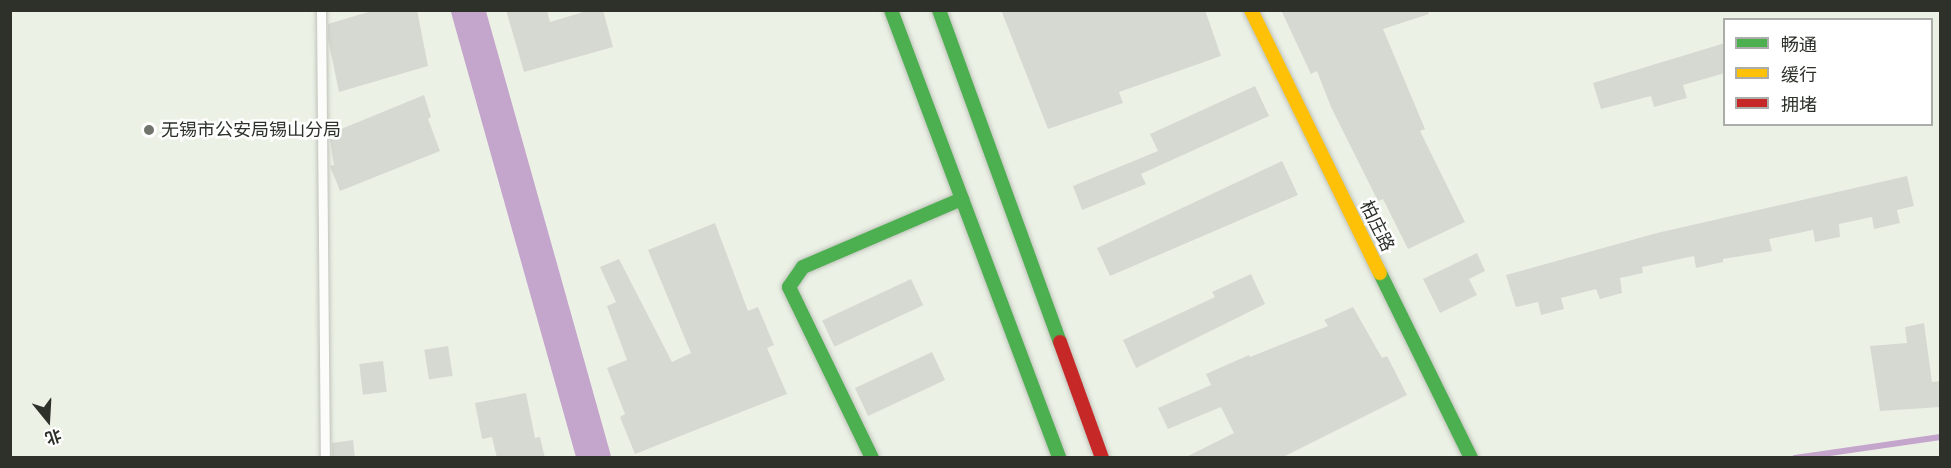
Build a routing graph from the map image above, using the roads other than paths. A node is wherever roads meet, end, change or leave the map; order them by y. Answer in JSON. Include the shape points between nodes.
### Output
{"nodes":[{"id":1,"x":321,"y":10,"type":"edge"},
{"id":2,"x":891,"y":10,"type":"edge"},
{"id":3,"x":939,"y":10,"type":"edge"},
{"id":4,"x":1251,"y":10,"type":"edge"},
{"id":5,"x":962,"y":199,"type":"junction"},
{"id":6,"x":325,"y":458,"type":"edge"},
{"id":7,"x":872,"y":458,"type":"edge"},
{"id":8,"x":1059,"y":458,"type":"edge"},
{"id":9,"x":1102,"y":458,"type":"edge"},
{"id":10,"x":1471,"y":458,"type":"edge"}],
"edges":[{"from":1,"to":6,"type":"lane"},
{"from":2,"to":5,"type":"street"},
{"from":3,"to":9,"type":"street"},
{"from":4,"to":10,"type":"street","name":"柏庄路"},
{"from":5,"to":7,"type":"street","via":[[803,267],[789,287]]},
{"from":5,"to":8,"type":"street"}]}
